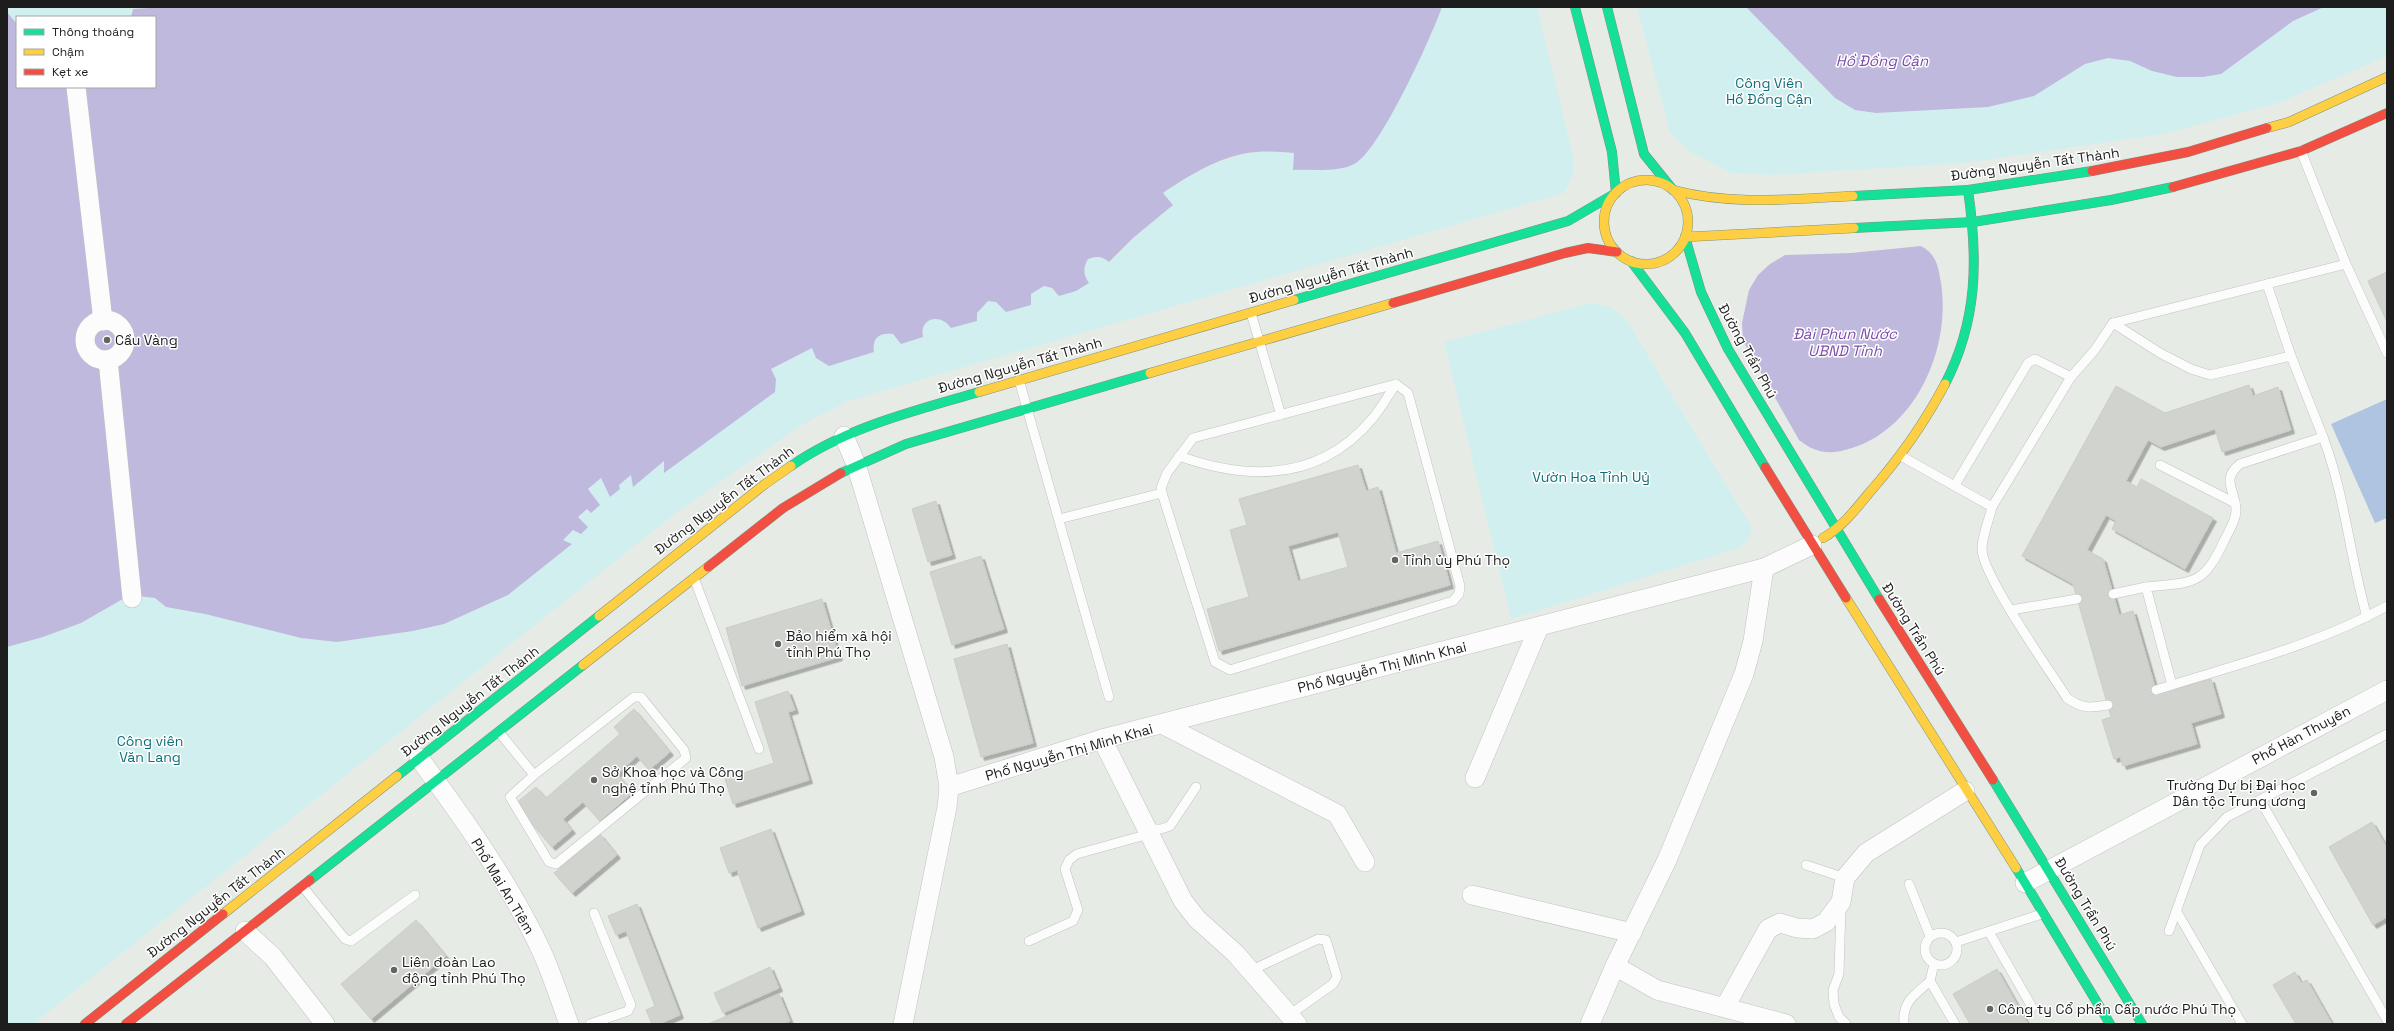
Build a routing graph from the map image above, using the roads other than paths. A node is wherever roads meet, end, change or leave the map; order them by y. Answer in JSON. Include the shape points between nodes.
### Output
{"nodes":[{"id":1,"x":1575,"y":7,"type":"edge"},
{"id":2,"x":1607,"y":7,"type":"edge"},
{"id":3,"x":2385,"y":82,"type":"edge"},
{"id":4,"x":76,"y":88,"type":"edge"},
{"id":5,"x":2387,"y":113,"type":"edge"},
{"id":6,"x":2301,"y":151,"type":"junction"},
{"id":7,"x":1673,"y":190,"type":"junction"},
{"id":8,"x":1968,"y":190,"type":"junction"},
{"id":9,"x":1616,"y":193,"type":"junction"},
{"id":10,"x":1972,"y":222,"type":"junction"},
{"id":11,"x":1685,"y":237,"type":"junction"},
{"id":12,"x":1617,"y":252,"type":"junction"},
{"id":13,"x":1631,"y":261,"type":"junction"},
{"id":14,"x":2346,"y":264,"type":"junction"},
{"id":15,"x":2267,"y":284,"type":"junction"},
{"id":16,"x":1251,"y":313,"type":"junction"},
{"id":17,"x":103,"y":321,"type":"junction"},
{"id":18,"x":2113,"y":324,"type":"junction"},
{"id":19,"x":1260,"y":342,"type":"junction"},
{"id":20,"x":2387,"y":353,"type":"edge"},
{"id":21,"x":2291,"y":356,"type":"junction"},
{"id":22,"x":108,"y":360,"type":"junction"},
{"id":23,"x":2071,"y":377,"type":"junction"},
{"id":24,"x":1019,"y":380,"type":"junction"},
{"id":25,"x":1396,"y":384,"type":"junction"},
{"id":26,"x":1028,"y":409,"type":"junction"},
{"id":27,"x":1281,"y":415,"type":"junction"},
{"id":28,"x":844,"y":436,"type":"junction"},
{"id":29,"x":2323,"y":437,"type":"junction"},
{"id":30,"x":1179,"y":456,"type":"junction"},
{"id":31,"x":1901,"y":456,"type":"junction"},
{"id":32,"x":856,"y":464,"type":"junction"},
{"id":33,"x":2160,"y":465,"type":"dead end"},
{"id":34,"x":1955,"y":485,"type":"junction"},
{"id":35,"x":1162,"y":493,"type":"junction"},
{"id":36,"x":2235,"y":503,"type":"junction"},
{"id":37,"x":1992,"y":507,"type":"junction"},
{"id":38,"x":1059,"y":519,"type":"junction"},
{"id":39,"x":1836,"y":530,"type":"junction"},
{"id":40,"x":1812,"y":544,"type":"junction"},
{"id":41,"x":1764,"y":568,"type":"junction"},
{"id":42,"x":693,"y":577,"type":"junction"},
{"id":43,"x":2146,"y":587,"type":"junction"},
{"id":44,"x":2113,"y":594,"type":"dead end"},
{"id":45,"x":132,"y":598,"type":"dead end"},
{"id":46,"x":2077,"y":599,"type":"dead end"},
{"id":47,"x":2387,"y":606,"type":"edge"},
{"id":48,"x":2011,"y":610,"type":"junction"},
{"id":49,"x":2367,"y":617,"type":"junction"},
{"id":50,"x":1539,"y":627,"type":"junction"},
{"id":51,"x":2172,"y":685,"type":"junction"},
{"id":52,"x":2156,"y":690,"type":"dead end"},
{"id":53,"x":2387,"y":690,"type":"edge"},
{"id":54,"x":1109,"y":697,"type":"dead end"},
{"id":55,"x":2108,"y":705,"type":"dead end"},
{"id":56,"x":1162,"y":724,"type":"junction"},
{"id":57,"x":499,"y":732,"type":"junction"},
{"id":58,"x":2387,"y":734,"type":"edge"},
{"id":59,"x":1102,"y":740,"type":"junction"},
{"id":60,"x":759,"y":749,"type":"dead end"},
{"id":61,"x":420,"y":758,"type":"junction"},
{"id":62,"x":534,"y":775,"type":"junction"},
{"id":63,"x":1476,"y":778,"type":"dead end"},
{"id":64,"x":436,"y":782,"type":"junction"},
{"id":65,"x":949,"y":787,"type":"junction"},
{"id":66,"x":1196,"y":787,"type":"dead end"},
{"id":67,"x":1966,"y":791,"type":"junction"},
{"id":68,"x":2260,"y":800,"type":"junction"},
{"id":69,"x":1148,"y":831,"type":"junction"},
{"id":70,"x":1365,"y":862,"type":"dead end"},
{"id":71,"x":1806,"y":865,"type":"dead end"},
{"id":72,"x":2049,"y":869,"type":"junction"},
{"id":73,"x":1845,"y":878,"type":"junction"},
{"id":74,"x":2024,"y":883,"type":"junction"},
{"id":75,"x":1908,"y":884,"type":"dead end"},
{"id":76,"x":303,"y":887,"type":"junction"},
{"id":77,"x":415,"y":895,"type":"dead end"},
{"id":78,"x":1472,"y":895,"type":"dead end"},
{"id":79,"x":1842,"y":902,"type":"junction"},
{"id":80,"x":2176,"y":912,"type":"junction"},
{"id":81,"x":594,"y":913,"type":"dead end"},
{"id":82,"x":2042,"y":914,"type":"junction"},
{"id":83,"x":245,"y":931,"type":"junction"},
{"id":84,"x":2169,"y":931,"type":"dead end"},
{"id":85,"x":1989,"y":932,"type":"junction"},
{"id":86,"x":1632,"y":933,"type":"junction"},
{"id":87,"x":1930,"y":936,"type":"junction"},
{"id":88,"x":1029,"y":942,"type":"dead end"},
{"id":89,"x":1956,"y":942,"type":"junction"},
{"id":90,"x":1934,"y":964,"type":"junction"},
{"id":91,"x":1615,"y":966,"type":"junction"},
{"id":92,"x":1250,"y":971,"type":"junction"},
{"id":93,"x":1930,"y":981,"type":"junction"},
{"id":94,"x":1725,"y":1007,"type":"junction"},
{"id":95,"x":2032,"y":1007,"type":"dead end"},
{"id":96,"x":1292,"y":1020,"type":"edge"},
{"id":97,"x":2387,"y":1020,"type":"edge"},
{"id":98,"x":905,"y":1023,"type":"edge"},
{"id":99,"x":85,"y":1024,"type":"edge"},
{"id":100,"x":126,"y":1024,"type":"edge"},
{"id":101,"x":325,"y":1024,"type":"edge"},
{"id":102,"x":569,"y":1024,"type":"edge"},
{"id":103,"x":590,"y":1024,"type":"edge"},
{"id":104,"x":1590,"y":1024,"type":"edge"},
{"id":105,"x":1786,"y":1024,"type":"edge"},
{"id":106,"x":1846,"y":1024,"type":"edge"},
{"id":107,"x":1904,"y":1024,"type":"edge"},
{"id":108,"x":1955,"y":1024,"type":"edge"},
{"id":109,"x":2110,"y":1024,"type":"edge"},
{"id":110,"x":2142,"y":1024,"type":"edge"},
{"id":111,"x":2242,"y":1024,"type":"edge"}],
"edges":[{"from":1,"to":9,"type":"main road","via":[[1612,152]]},
{"from":2,"to":7,"type":"main road","via":[[1643,151],[1647,160]]},
{"from":3,"to":8,"type":"main road","name":"Đường Nguyễn Tất Thành","via":[[2289,122],[2188,152],[2101,170]]},
{"from":4,"to":17,"type":"street"},
{"from":5,"to":6,"type":"main road"},
{"from":6,"to":10,"type":"main road","via":[[2152,192]]},
{"from":6,"to":14,"type":"lane"},
{"from":7,"to":8,"type":"main road","name":"Đường Nguyễn Tất Thành","via":[[1704,198],[1739,201]]},
{"from":7,"to":9,"type":"main road","via":[[1657,181],[1644,180],[1632,183]]},
{"from":7,"to":11,"type":"main road","via":[[1682,200],[1687,212],[1688,225]]},
{"from":8,"to":10,"type":"main road"},
{"from":9,"to":12,"type":"main road","via":[[1607,207],[1604,223],[1608,239]]},
{"from":9,"to":16,"type":"main road","name":"Đường Nguyễn Tất Thành","via":[[1590,210],[1568,220]]},
{"from":10,"to":11,"type":"main road"},
{"from":10,"to":31,"type":"main road","via":[[1975,274],[1965,335],[1940,397],[1926,422]]},
{"from":11,"to":13,"type":"main road","via":[[1676,251],[1663,260],[1647,264]]},
{"from":11,"to":39,"type":"main road","name":"Đường Trần Phú","via":[[1699,286],[1718,329]]},
{"from":12,"to":13,"type":"main road"},
{"from":12,"to":19,"type":"main road","via":[[1597,248],[1581,249]]},
{"from":13,"to":40,"type":"main road","via":[[1685,333]]},
{"from":14,"to":15,"type":"lane"},
{"from":14,"to":20,"type":"lane"},
{"from":15,"to":18,"type":"lane"},
{"from":15,"to":21,"type":"lane"},
{"from":16,"to":19,"type":"lane"},
{"from":16,"to":24,"type":"main road","name":"Đường Nguyễn Tất Thành"},
{"from":17,"to":22,"type":"street","via":[[116,324],[124,335],[120,354]]},
{"from":17,"to":22,"type":"street","via":[[91,326],[85,343],[90,354]]},
{"from":18,"to":21,"type":"lane","via":[[2160,353],[2191,369],[2210,375]]},
{"from":18,"to":23,"type":"lane","via":[[2094,352]]},
{"from":19,"to":26,"type":"main road"},
{"from":19,"to":27,"type":"lane"},
{"from":21,"to":29,"type":"lane"},
{"from":22,"to":45,"type":"street"},
{"from":23,"to":34,"type":"lane","via":[[2035,359],[2028,363]]},
{"from":23,"to":37,"type":"lane"},
{"from":24,"to":26,"type":"lane"},
{"from":24,"to":28,"type":"main road","name":"Đường Nguyễn Tất Thành","via":[[895,416]]},
{"from":25,"to":27,"type":"lane"},
{"from":25,"to":30,"type":"lane","via":[[1372,419],[1345,445],[1318,461],[1280,472],[1244,472],[1210,467]]},
{"from":25,"to":35,"type":"lane","via":[[1408,393],[1460,586],[1459,594],[1453,601],[1230,670],[1215,662]]},
{"from":26,"to":32,"type":"main road","via":[[906,444]]},
{"from":26,"to":38,"type":"lane"},
{"from":27,"to":30,"type":"lane","via":[[1193,438]]},
{"from":28,"to":32,"type":"street"},
{"from":28,"to":61,"type":"main road","name":"Đường Nguyễn Tất Thành","via":[[804,457],[765,484]]},
{"from":29,"to":36,"type":"lane","via":[[2240,464],[2231,471],[2229,478]]},
{"from":29,"to":49,"type":"lane","via":[[2333,462],[2357,581]]},
{"from":30,"to":35,"type":"lane","via":[[1163,481]]},
{"from":31,"to":34,"type":"lane"},
{"from":31,"to":39,"type":"main road"},
{"from":32,"to":42,"type":"main road","via":[[820,483],[783,508]]},
{"from":32,"to":65,"type":"street","via":[[944,757]]},
{"from":33,"to":36,"type":"lane"},
{"from":34,"to":37,"type":"lane"},
{"from":35,"to":38,"type":"lane"},
{"from":36,"to":43,"type":"lane","via":[[2233,521],[2214,563],[2202,577],[2190,583]]},
{"from":37,"to":48,"type":"lane","via":[[1982,548],[1984,562]]},
{"from":38,"to":54,"type":"lane"},
{"from":39,"to":40,"type":"main road"},
{"from":39,"to":72,"type":"main road","name":"Đường Trần Phú"},
{"from":40,"to":41,"type":"street","name":"Phố Nguyễn Thị Minh Khai"},
{"from":40,"to":67,"type":"main road"},
{"from":41,"to":50,"type":"street","name":"Phố Nguyễn Thị Minh Khai"},
{"from":41,"to":86,"type":"street","via":[[1753,641],[1744,674],[1667,860]]},
{"from":42,"to":57,"type":"main road"},
{"from":42,"to":60,"type":"lane"},
{"from":43,"to":44,"type":"lane"},
{"from":43,"to":51,"type":"lane"},
{"from":46,"to":48,"type":"lane"},
{"from":47,"to":49,"type":"lane"},
{"from":48,"to":55,"type":"lane","via":[[2067,698],[2078,706],[2095,708]]},
{"from":49,"to":51,"type":"lane","via":[[2284,650]]},
{"from":50,"to":56,"type":"street","name":"Phố Nguyễn Thị Minh Khai"},
{"from":50,"to":63,"type":"street"},
{"from":51,"to":52,"type":"lane"},
{"from":53,"to":72,"type":"street","name":"Phố Hàn Thuyên"},
{"from":56,"to":59,"type":"street","name":"Phố Nguyễn Thị Minh Khai"},
{"from":56,"to":70,"type":"street","via":[[1337,814]]},
{"from":57,"to":62,"type":"lane"},
{"from":57,"to":64,"type":"main road"},
{"from":58,"to":68,"type":"lane"},
{"from":59,"to":65,"type":"street","name":"Phố Nguyễn Thị Minh Khai"},
{"from":59,"to":69,"type":"street"},
{"from":61,"to":64,"type":"street","name":"Phố Mai An Tiêm"},
{"from":61,"to":99,"type":"main road","name":"Đường Nguyễn Tất Thành"},
{"from":62,"to":62,"type":"lane","via":[[634,697],[641,697],[684,750],[686,758],[556,864],[549,862],[510,796]]},
{"from":64,"to":76,"type":"main road"},
{"from":64,"to":102,"type":"street","name":"Phố Mai An Tiêm","via":[[512,897],[541,951]]},
{"from":65,"to":98,"type":"street"},
{"from":66,"to":69,"type":"lane","via":[[1170,826]]},
{"from":67,"to":73,"type":"street","via":[[1866,853]]},
{"from":67,"to":74,"type":"main road"},
{"from":68,"to":80,"type":"lane","via":[[2227,817],[2200,846]]},
{"from":68,"to":97,"type":"lane"},
{"from":69,"to":88,"type":"lane","via":[[1077,854],[1070,860],[1066,869],[1078,910],[1073,921]]},
{"from":69,"to":92,"type":"street","via":[[1183,901],[1196,918],[1223,941]]},
{"from":71,"to":73,"type":"lane"},
{"from":72,"to":74,"type":"street","name":"Phố Hàn Thuyên"},
{"from":72,"to":110,"type":"main road","name":"Đường Trần Phú"},
{"from":73,"to":79,"type":"street"},
{"from":74,"to":82,"type":"main road"},
{"from":75,"to":87,"type":"lane"},
{"from":76,"to":77,"type":"lane","via":[[345,939],[351,941]]},
{"from":76,"to":83,"type":"main road"},
{"from":78,"to":86,"type":"street"},
{"from":79,"to":94,"type":"street","via":[[1826,922],[1813,929],[1798,928],[1780,922],[1768,929]]},
{"from":79,"to":106,"type":"lane","via":[[1840,962],[1834,1004],[1839,1017]]},
{"from":80,"to":84,"type":"lane"},
{"from":80,"to":111,"type":"lane"},
{"from":81,"to":103,"type":"lane","via":[[631,1005],[628,1011]]},
{"from":82,"to":85,"type":"lane"},
{"from":82,"to":109,"type":"main road"},
{"from":83,"to":100,"type":"main road"},
{"from":83,"to":101,"type":"street","via":[[273,957]]},
{"from":85,"to":89,"type":"lane"},
{"from":85,"to":95,"type":"lane"},
{"from":86,"to":91,"type":"street"},
{"from":87,"to":89,"type":"lane","via":[[1941,932],[1950,935]]},
{"from":87,"to":90,"type":"lane","via":[[1924,944],[1926,956]]},
{"from":89,"to":90,"type":"lane","via":[[1958,951],[1954,959],[1945,965]]},
{"from":90,"to":93,"type":"lane"},
{"from":91,"to":94,"type":"street","via":[[1658,990]]},
{"from":91,"to":104,"type":"street"},
{"from":92,"to":96,"type":"street"},
{"from":92,"to":96,"type":"lane","via":[[1318,939],[1326,940],[1337,977],[1333,984]]},
{"from":93,"to":107,"type":"lane","via":[[1908,1002],[1903,1012]]},
{"from":93,"to":108,"type":"lane"},
{"from":94,"to":105,"type":"street"}]}
